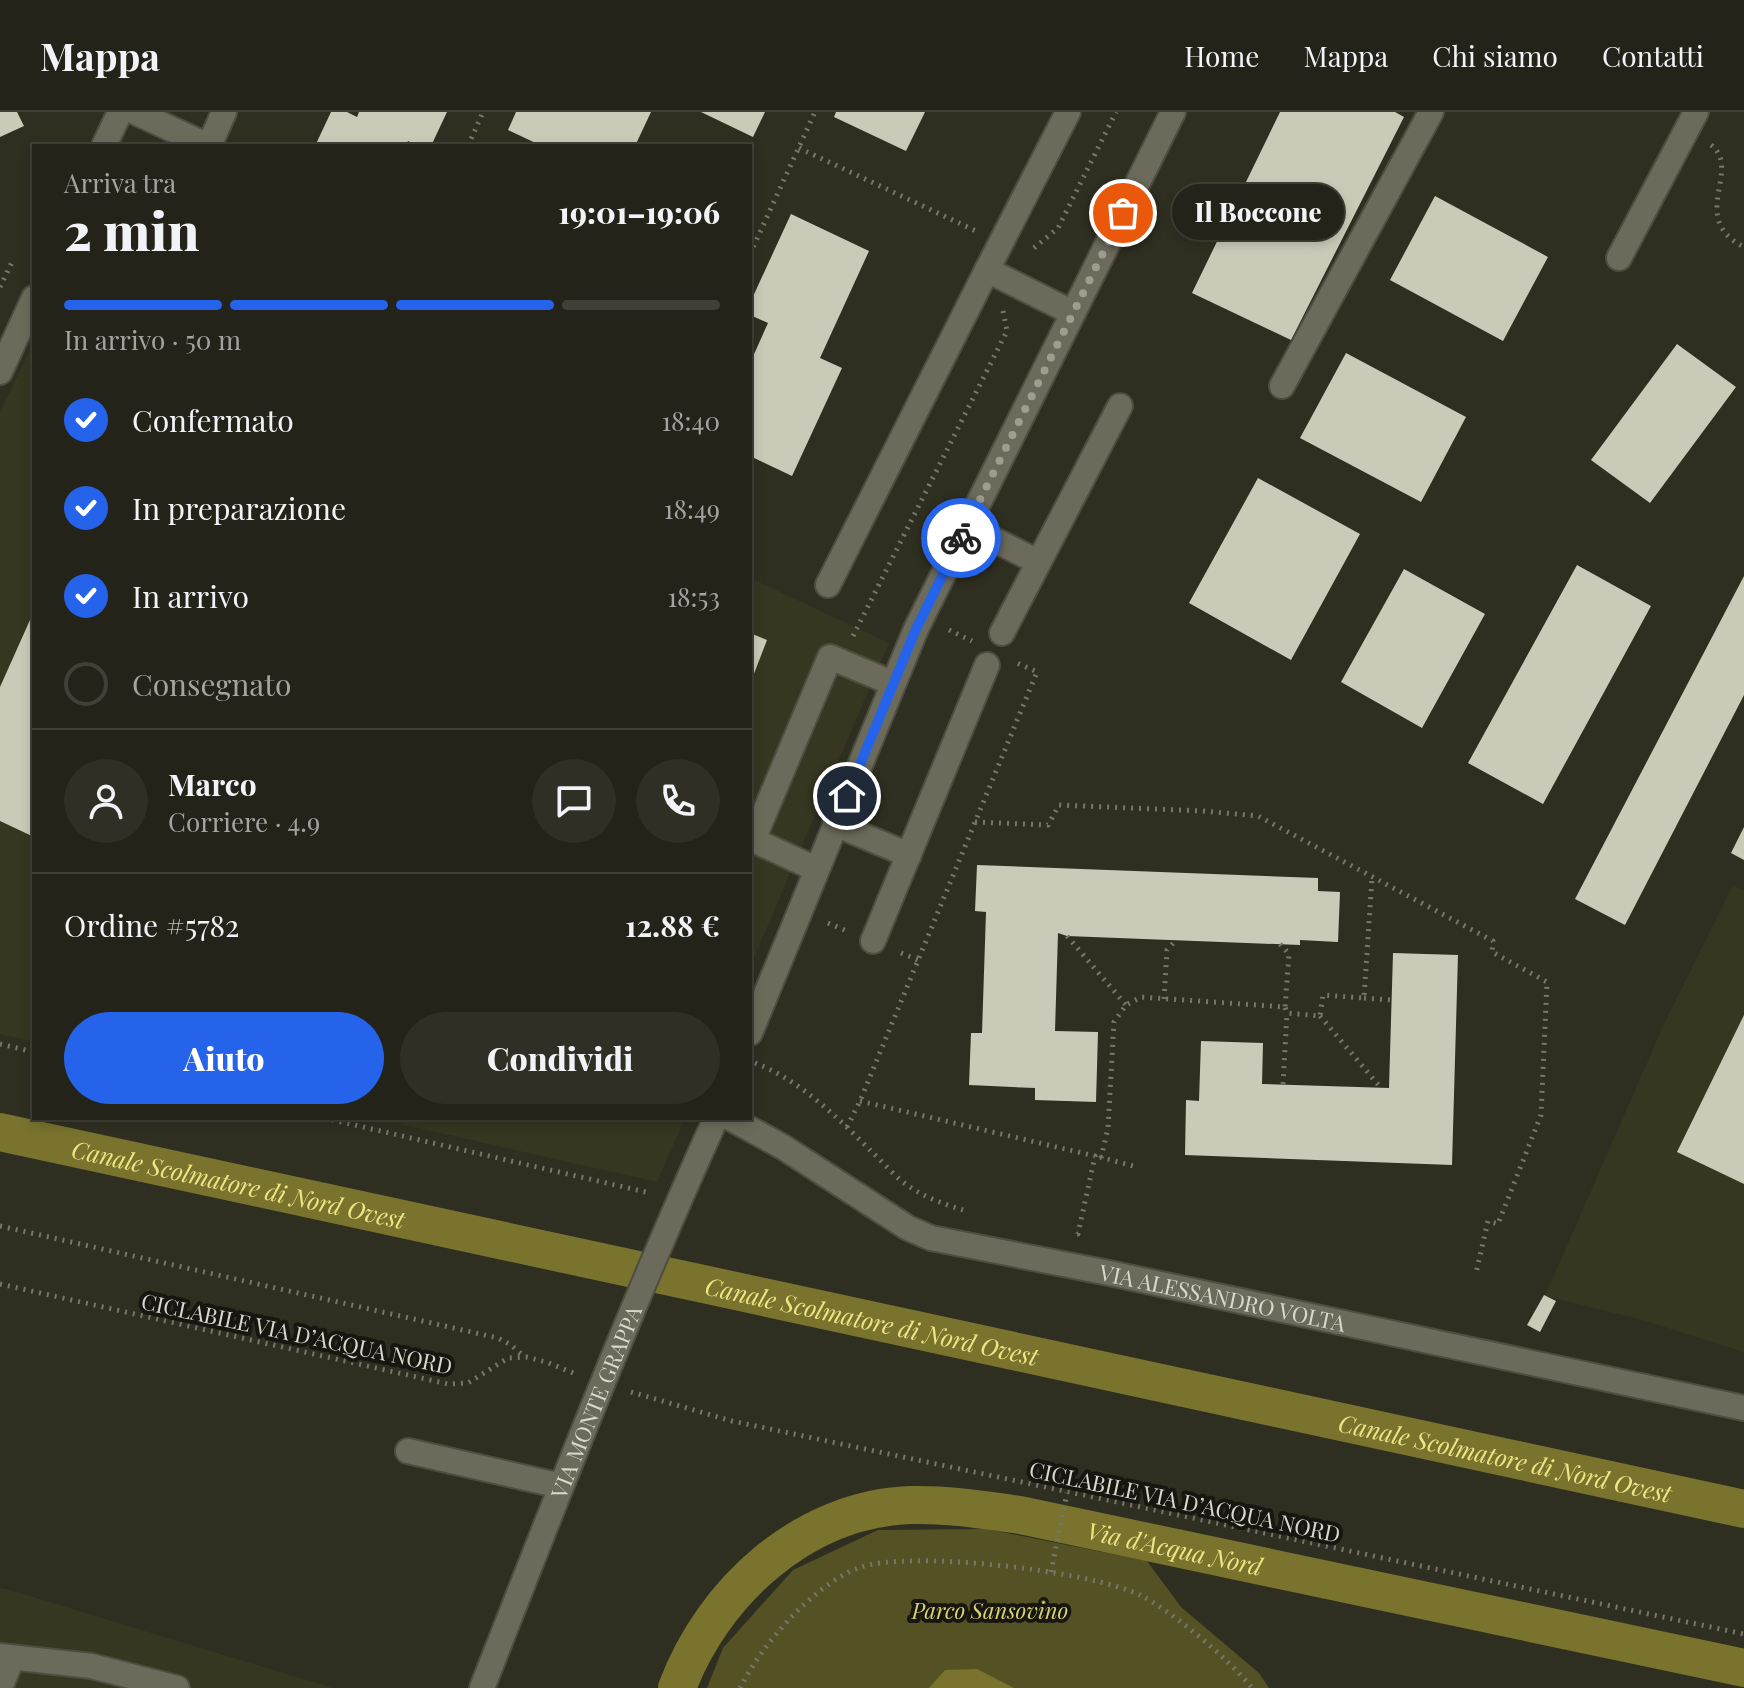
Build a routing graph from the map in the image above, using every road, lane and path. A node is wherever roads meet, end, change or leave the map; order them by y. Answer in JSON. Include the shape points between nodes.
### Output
{"nodes":[{"id":1,"x":120,"y":112,"type":"edge"},
{"id":2,"x":135,"y":112,"type":"edge"},
{"id":3,"x":224,"y":112,"type":"edge"},
{"id":4,"x":483,"y":112,"type":"edge"},
{"id":5,"x":815,"y":112,"type":"edge"},
{"id":6,"x":1068,"y":112,"type":"edge"},
{"id":7,"x":1116,"y":112,"type":"edge"},
{"id":8,"x":1173,"y":112,"type":"edge"},
{"id":9,"x":1696,"y":112,"type":"edge"},
{"id":10,"x":1424,"y":115,"type":"edge"},
{"id":11,"x":1708,"y":143,"type":"dead end"},
{"id":12,"x":105,"y":144,"type":"edge"},
{"id":13,"x":204,"y":144,"type":"edge"},
{"id":14,"x":209,"y":144,"type":"edge"},
{"id":15,"x":469,"y":144,"type":"edge"},
{"id":16,"x":799,"y":148,"type":"junction"},
{"id":17,"x":987,"y":237,"type":"dead end"},
{"id":18,"x":1744,"y":247,"type":"edge"},
{"id":19,"x":752,"y":250,"type":"edge"},
{"id":20,"x":1029,"y":257,"type":"dead end"},
{"id":21,"x":1619,"y":258,"type":"dead end"},
{"id":22,"x":13,"y":260,"type":"dead end"},
{"id":23,"x":987,"y":270,"type":"junction"},
{"id":24,"x":0,"y":287,"type":"edge"},
{"id":25,"x":32,"y":302,"type":"edge"},
{"id":26,"x":1003,"y":310,"type":"dead end"},
{"id":27,"x":1073,"y":313,"type":"junction"},
{"id":28,"x":0,"y":372,"type":"edge"},
{"id":29,"x":1282,"y":386,"type":"dead end"},
{"id":30,"x":1120,"y":406,"type":"dead end"},
{"id":31,"x":967,"y":526,"type":"junction"},
{"id":32,"x":1038,"y":562,"type":"junction"},
{"id":33,"x":828,"y":585,"type":"dead end"},
{"id":34,"x":949,"y":630,"type":"dead end"},
{"id":35,"x":1002,"y":633,"type":"dead end"},
{"id":36,"x":974,"y":642,"type":"dead end"},
{"id":37,"x":1012,"y":660,"type":"dead end"},
{"id":38,"x":840,"y":662,"type":"junction"},
{"id":39,"x":987,"y":665,"type":"dead end"},
{"id":40,"x":892,"y":683,"type":"junction"},
{"id":41,"x":975,"y":822,"type":"junction"},
{"id":42,"x":835,"y":824,"type":"junction"},
{"id":43,"x":752,"y":841,"type":"edge"},
{"id":44,"x":752,"y":843,"type":"edge"},
{"id":45,"x":909,"y":855,"type":"junction"},
{"id":46,"x":816,"y":869,"type":"junction"},
{"id":47,"x":1372,"y":878,"type":"junction"},
{"id":48,"x":1067,"y":936,"type":"dead end"},
{"id":49,"x":1176,"y":940,"type":"dead end"},
{"id":50,"x":873,"y":941,"type":"dead end"},
{"id":51,"x":1280,"y":944,"type":"dead end"},
{"id":52,"x":1364,"y":998,"type":"junction"},
{"id":53,"x":1164,"y":999,"type":"junction"},
{"id":54,"x":1392,"y":1000,"type":"dead end"},
{"id":55,"x":1126,"y":1005,"type":"junction"},
{"id":56,"x":1286,"y":1010,"type":"junction"},
{"id":57,"x":1320,"y":1016,"type":"junction"},
{"id":58,"x":752,"y":1028,"type":"edge"},
{"id":59,"x":0,"y":1044,"type":"edge"},
{"id":60,"x":32,"y":1052,"type":"edge"},
{"id":61,"x":752,"y":1062,"type":"edge"},
{"id":62,"x":1283,"y":1084,"type":"dead end"},
{"id":63,"x":1381,"y":1088,"type":"dead end"},
{"id":64,"x":860,"y":1101,"type":"junction"},
{"id":65,"x":332,"y":1120,"type":"edge"},
{"id":66,"x":715,"y":1120,"type":"edge"},
{"id":67,"x":734,"y":1120,"type":"edge"},
{"id":68,"x":847,"y":1127,"type":"junction"},
{"id":69,"x":1098,"y":1157,"type":"junction"},
{"id":70,"x":1133,"y":1166,"type":"dead end"},
{"id":71,"x":674,"y":1210,"type":"junction"},
{"id":72,"x":968,"y":1212,"type":"dead end"},
{"id":73,"x":0,"y":1226,"type":"edge"},
{"id":74,"x":1064,"y":1232,"type":"dead end"},
{"id":75,"x":1476,"y":1273,"type":"dead end"},
{"id":76,"x":0,"y":1284,"type":"edge"},
{"id":77,"x":526,"y":1357,"type":"junction"},
{"id":78,"x":580,"y":1375,"type":"dead end"},
{"id":79,"x":623,"y":1390,"type":"dead end"},
{"id":80,"x":1744,"y":1408,"type":"edge"},
{"id":81,"x":408,"y":1451,"type":"dead end"},
{"id":82,"x":561,"y":1486,"type":"junction"},
{"id":83,"x":1067,"y":1493,"type":"junction"},
{"id":84,"x":1051,"y":1572,"type":"junction"},
{"id":85,"x":1744,"y":1634,"type":"edge"},
{"id":86,"x":6,"y":1657,"type":"edge"},
{"id":87,"x":0,"y":1688,"type":"edge"},
{"id":88,"x":177,"y":1688,"type":"edge"},
{"id":89,"x":482,"y":1688,"type":"edge"},
{"id":90,"x":740,"y":1688,"type":"edge"},
{"id":91,"x":1252,"y":1688,"type":"edge"}],
"edges":[{"from":1,"to":12,"type":"street"},
{"from":2,"to":13,"type":"street"},
{"from":3,"to":14,"type":"street"},
{"from":4,"to":15,"type":"path"},
{"from":5,"to":16,"type":"path"},
{"from":6,"to":23,"type":"street"},
{"from":7,"to":20,"type":"path","via":[[1058,228]]},
{"from":8,"to":27,"type":"street"},
{"from":9,"to":21,"type":"street"},
{"from":10,"to":29,"type":"street"},
{"from":11,"to":18,"type":"path","via":[[1723,162],[1718,220]]},
{"from":16,"to":17,"type":"path"},
{"from":16,"to":19,"type":"path"},
{"from":22,"to":24,"type":"path"},
{"from":23,"to":27,"type":"street"},
{"from":23,"to":33,"type":"street"},
{"from":25,"to":28,"type":"street"},
{"from":26,"to":38,"type":"path","via":[[1007,331]]},
{"from":27,"to":31,"type":"street"},
{"from":30,"to":32,"type":"street"},
{"from":31,"to":32,"type":"street"},
{"from":31,"to":40,"type":"street"},
{"from":32,"to":35,"type":"street"},
{"from":34,"to":36,"type":"path"},
{"from":37,"to":41,"type":"path","via":[[1037,672]]},
{"from":38,"to":40,"type":"street"},
{"from":38,"to":43,"type":"street","via":[[830,657]]},
{"from":39,"to":45,"type":"street"},
{"from":40,"to":42,"type":"street"},
{"from":41,"to":47,"type":"path","via":[[1048,825],[1059,805],[1258,816]]},
{"from":41,"to":64,"type":"path"},
{"from":42,"to":45,"type":"street"},
{"from":42,"to":46,"type":"street"},
{"from":44,"to":46,"type":"street"},
{"from":45,"to":50,"type":"street"},
{"from":46,"to":58,"type":"street"},
{"from":47,"to":52,"type":"path"},
{"from":47,"to":75,"type":"path","via":[[1493,941],[1492,952],[1547,982],[1541,1115],[1498,1224],[1488,1221]]},
{"from":48,"to":55,"type":"path"},
{"from":49,"to":53,"type":"path","via":[[1167,950]]},
{"from":51,"to":56,"type":"path","via":[[1289,954]]},
{"from":52,"to":54,"type":"path"},
{"from":52,"to":57,"type":"path","via":[[1323,995]]},
{"from":53,"to":55,"type":"path","via":[[1141,997]]},
{"from":53,"to":56,"type":"path"},
{"from":55,"to":69,"type":"path","via":[[1114,1022],[1108,1128]]},
{"from":56,"to":57,"type":"path"},
{"from":56,"to":62,"type":"path"},
{"from":57,"to":63,"type":"path"},
{"from":59,"to":60,"type":"path"},
{"from":61,"to":68,"type":"path","via":[[782,1076]]},
{"from":64,"to":68,"type":"path"},
{"from":64,"to":69,"type":"path"},
{"from":65,"to":71,"type":"path"},
{"from":66,"to":71,"type":"street","name":"VIA MONTE GRAPPA"},
{"from":67,"to":80,"type":"street","name":"VIA ALESSANDRO VOLTA","via":[[931,1238]]},
{"from":68,"to":72,"type":"path","via":[[904,1183],[934,1201]]},
{"from":69,"to":70,"type":"path"},
{"from":69,"to":74,"type":"path","via":[[1078,1234]]},
{"from":71,"to":82,"type":"street","name":"VIA MONTE GRAPPA"},
{"from":73,"to":77,"type":"path","via":[[498,1338]]},
{"from":76,"to":77,"type":"path","name":"CICLABILE VIA D’ACQUA NORD","via":[[448,1384],[468,1383],[508,1358]]},
{"from":77,"to":78,"type":"path"},
{"from":79,"to":83,"type":"path","name":"CICLABILE VIA D’ACQUA NORD","via":[[732,1421]]},
{"from":81,"to":82,"type":"street"},
{"from":82,"to":89,"type":"street","name":"VIA MONTE GRAPPA"},
{"from":83,"to":84,"type":"path"},
{"from":83,"to":85,"type":"path","name":"CICLABILE VIA D’ACQUA NORD"},
{"from":84,"to":90,"type":"path","via":[[938,1561],[886,1562],[857,1569],[810,1601],[774,1636]]},
{"from":84,"to":91,"type":"path","via":[[1139,1595],[1180,1622]]},
{"from":86,"to":87,"type":"street"},
{"from":86,"to":88,"type":"street","via":[[91,1666]]}]}
